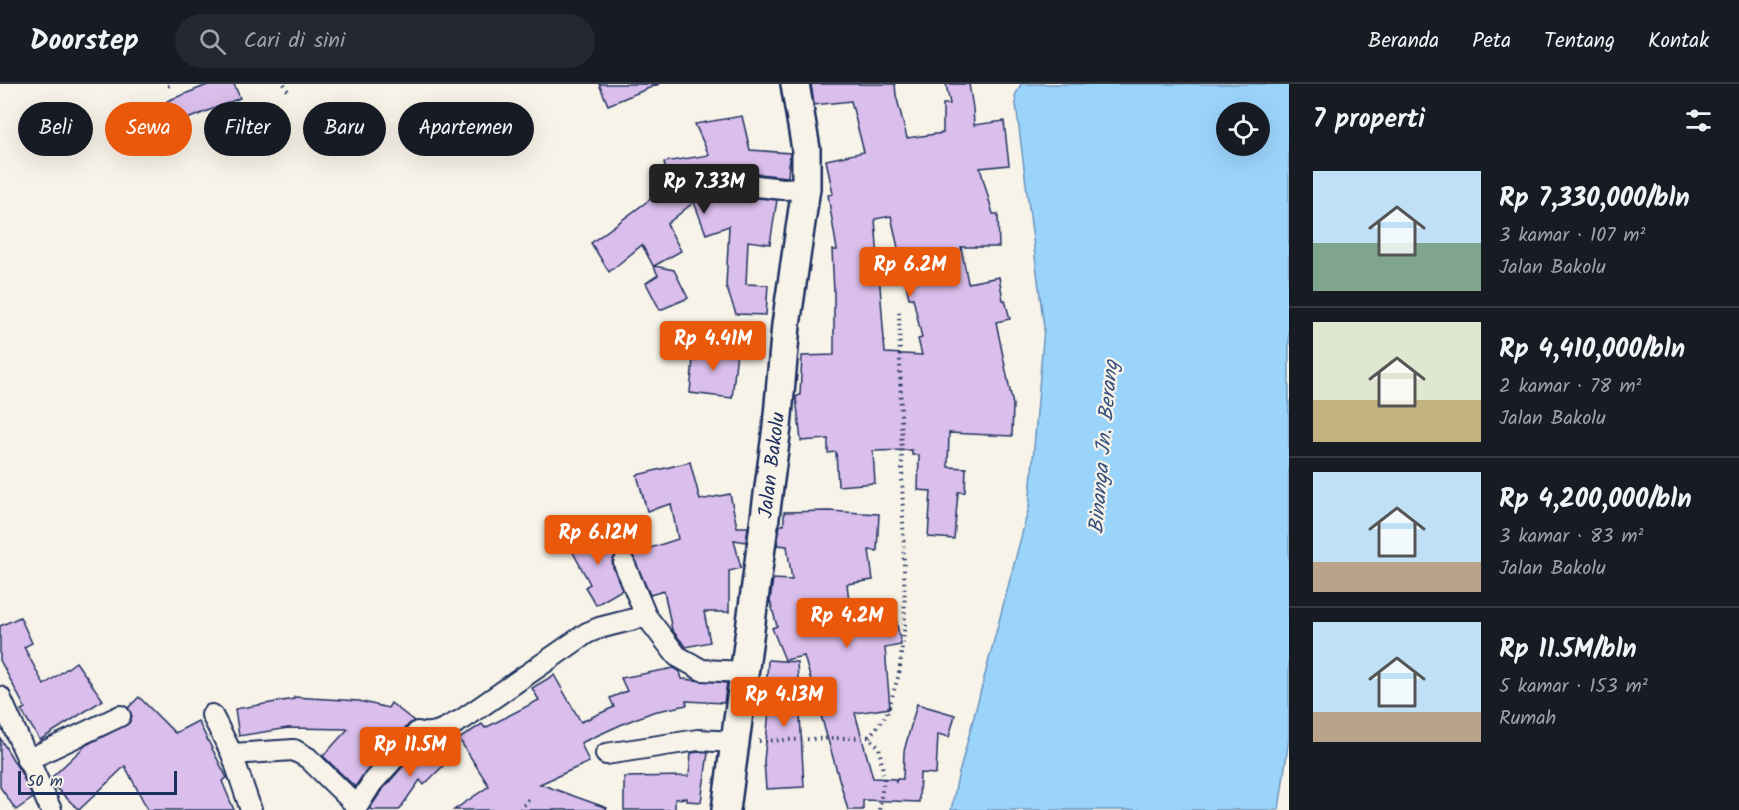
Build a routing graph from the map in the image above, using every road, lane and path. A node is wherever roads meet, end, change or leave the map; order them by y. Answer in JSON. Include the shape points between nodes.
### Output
{"nodes":[{"id":1,"x":284,"y":84,"type":"edge"},
{"id":2,"x":795,"y":84,"type":"edge"},
{"id":3,"x":288,"y":91,"type":"dead end"},
{"id":4,"x":740,"y":184,"type":"dead end"},
{"id":5,"x":795,"y":189,"type":"junction"},
{"id":6,"x":899,"y":311,"type":"dead end"},
{"id":7,"x":624,"y":563,"type":"dead end"},
{"id":8,"x":646,"y":616,"type":"junction"},
{"id":9,"x":744,"y":672,"type":"junction"},
{"id":10,"x":0,"y":697,"type":"edge"},
{"id":11,"x":120,"y":716,"type":"dead end"},
{"id":12,"x":212,"y":716,"type":"dead end"},
{"id":13,"x":868,"y":737,"type":"junction"},
{"id":14,"x":734,"y":742,"type":"junction"},
{"id":15,"x":232,"y":754,"type":"junction"},
{"id":16,"x":606,"y":754,"type":"dead end"},
{"id":17,"x":27,"y":760,"type":"junction"},
{"id":18,"x":530,"y":797,"type":"dead end"},
{"id":19,"x":356,"y":808,"type":"edge"},
{"id":20,"x":51,"y":810,"type":"edge"},
{"id":21,"x":251,"y":810,"type":"edge"},
{"id":22,"x":520,"y":810,"type":"edge"},
{"id":23,"x":726,"y":810,"type":"edge"},
{"id":24,"x":879,"y":810,"type":"edge"}],
"edges":[{"from":1,"to":3,"type":"path"},
{"from":2,"to":5,"type":"main road","name":"Jalan Bakolu","via":[[806,149]]},
{"from":4,"to":5,"type":"street"},
{"from":5,"to":9,"type":"main road","name":"Jalan Bakolu","via":[[777,427]]},
{"from":6,"to":13,"type":"path","via":[[905,623],[899,674],[887,714]]},
{"from":7,"to":8,"type":"street"},
{"from":8,"to":9,"type":"street","via":[[677,656],[692,665],[702,670]]},
{"from":8,"to":19,"type":"street","via":[[588,633],[446,729],[427,735],[418,732],[372,783]]},
{"from":9,"to":14,"type":"main road","name":"Jalan Bakolu"},
{"from":10,"to":17,"type":"street"},
{"from":11,"to":17,"type":"street"},
{"from":12,"to":15,"type":"street"},
{"from":13,"to":14,"type":"path"},
{"from":13,"to":24,"type":"path","via":[[879,747],[884,778]]},
{"from":14,"to":16,"type":"street","via":[[698,740]]},
{"from":14,"to":23,"type":"main road","name":"Jalan Bakolu"},
{"from":15,"to":19,"type":"street","via":[[294,750],[309,758]]},
{"from":15,"to":21,"type":"street"},
{"from":17,"to":20,"type":"street"},
{"from":18,"to":22,"type":"path"}]}
